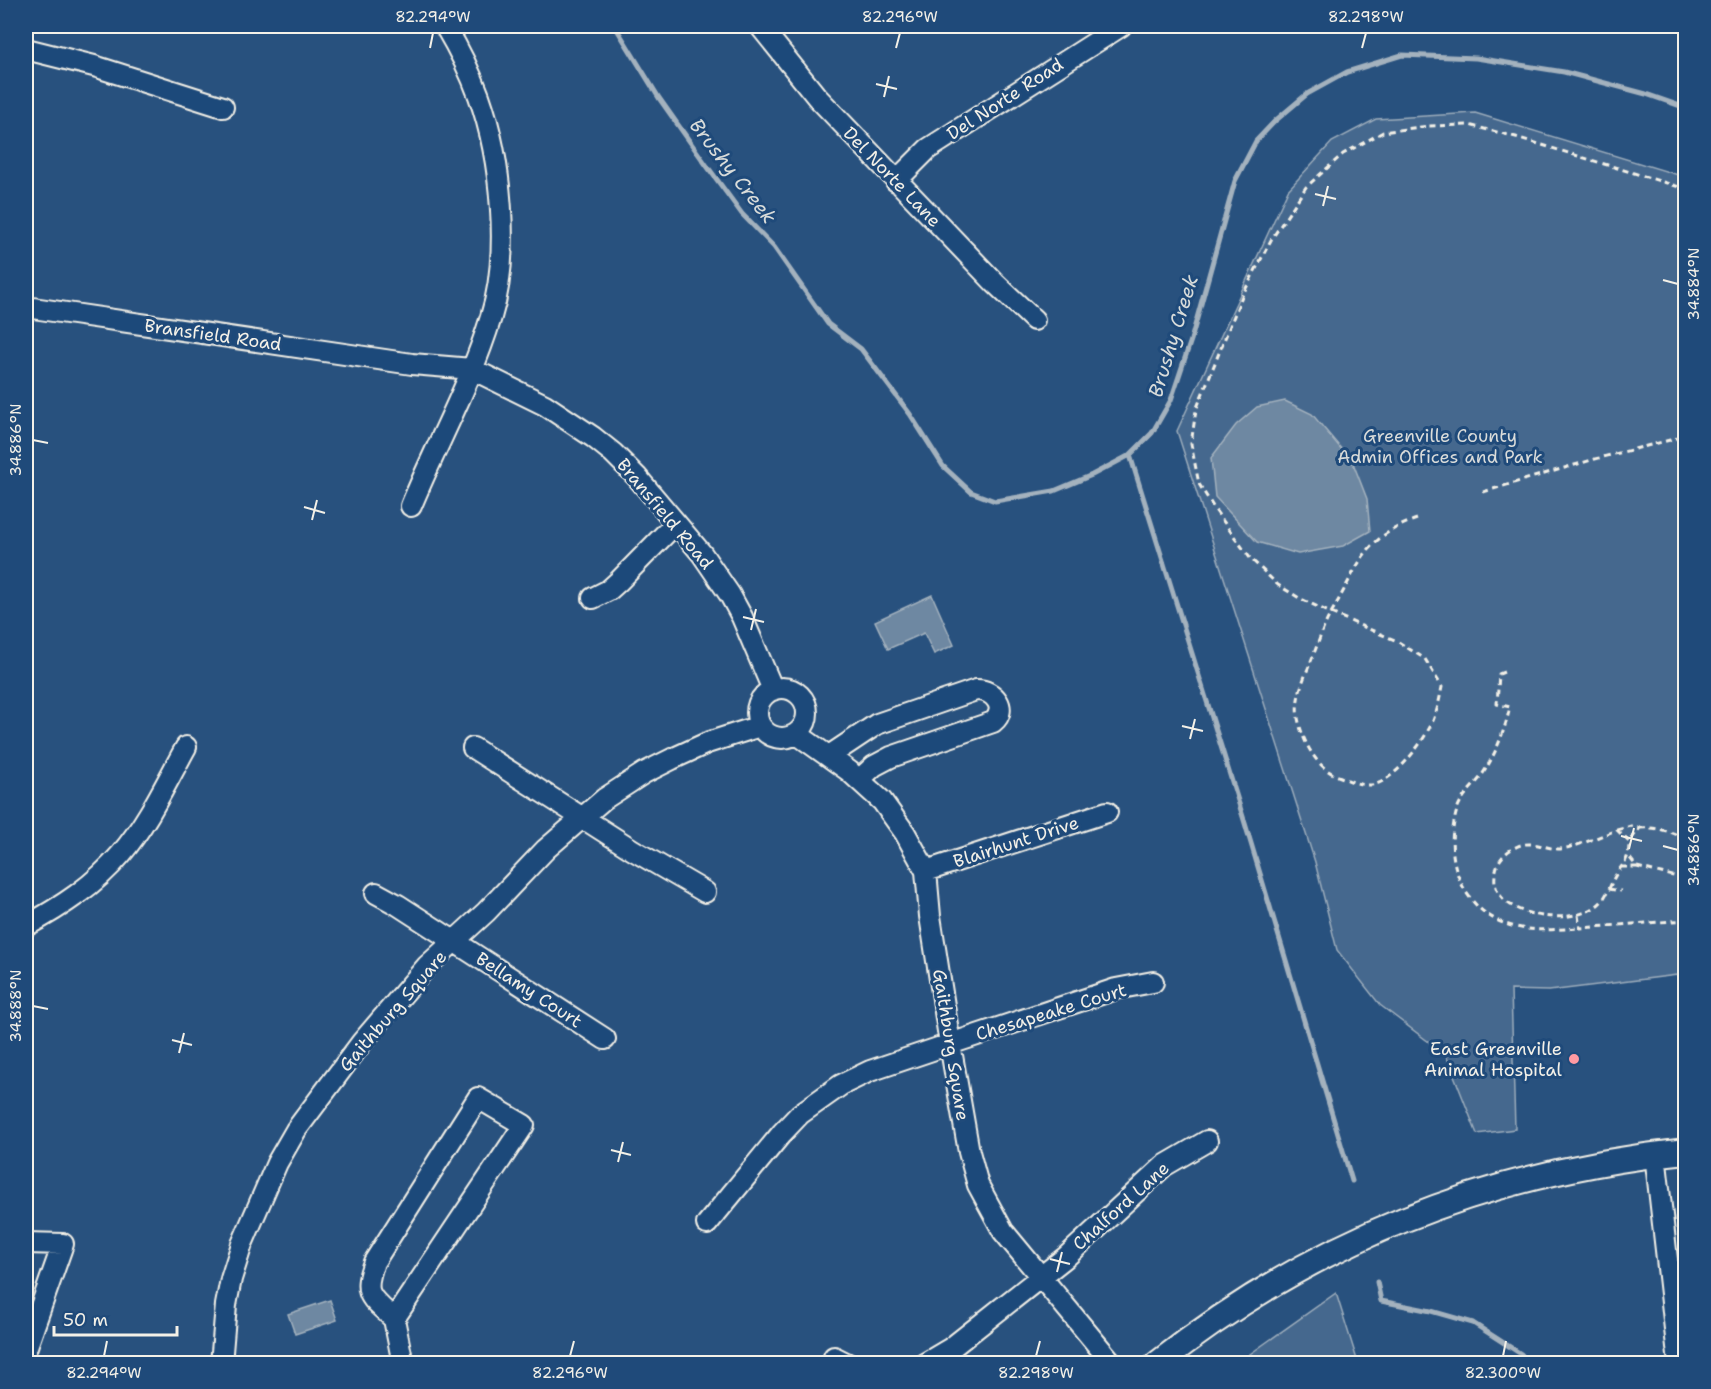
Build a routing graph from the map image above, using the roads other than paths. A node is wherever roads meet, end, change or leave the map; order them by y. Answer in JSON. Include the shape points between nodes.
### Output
{"nodes":[{"id":1,"x":445,"y":26,"type":"edge"},
{"id":2,"x":760,"y":26,"type":"edge"},
{"id":3,"x":1121,"y":26,"type":"edge"},
{"id":4,"x":26,"y":49,"type":"edge"},
{"id":5,"x":223,"y":107,"type":"dead end"},
{"id":6,"x":896,"y":182,"type":"junction"},
{"id":7,"x":26,"y":306,"type":"edge"},
{"id":8,"x":1034,"y":320,"type":"dead end"},
{"id":9,"x":472,"y":369,"type":"junction"},
{"id":10,"x":411,"y":506,"type":"dead end"},
{"id":11,"x":676,"y":523,"type":"junction"},
{"id":12,"x":593,"y":598,"type":"dead end"},
{"id":13,"x":773,"y":690,"type":"junction"},
{"id":14,"x":760,"y":726,"type":"junction"},
{"id":15,"x":797,"y":734,"type":"junction"},
{"id":16,"x":186,"y":747,"type":"dead end"},
{"id":17,"x":473,"y":748,"type":"dead end"},
{"id":18,"x":829,"y":756,"type":"junction"},
{"id":19,"x":860,"y":779,"type":"junction"},
{"id":20,"x":1107,"y":812,"type":"dead end"},
{"id":21,"x":582,"y":818,"type":"junction"},
{"id":22,"x":926,"y":871,"type":"junction"},
{"id":23,"x":705,"y":892,"type":"dead end"},
{"id":24,"x":376,"y":893,"type":"dead end"},
{"id":25,"x":26,"y":926,"type":"edge"},
{"id":26,"x":454,"y":942,"type":"junction"},
{"id":27,"x":1153,"y":982,"type":"dead end"},
{"id":28,"x":605,"y":1039,"type":"dead end"},
{"id":29,"x":950,"y":1044,"type":"junction"},
{"id":30,"x":1207,"y":1141,"type":"dead end"},
{"id":31,"x":1686,"y":1151,"type":"edge"},
{"id":32,"x":1655,"y":1154,"type":"junction"},
{"id":33,"x":707,"y":1224,"type":"dead end"},
{"id":34,"x":26,"y":1243,"type":"edge"},
{"id":35,"x":1040,"y":1277,"type":"junction"},
{"id":36,"x":394,"y":1318,"type":"junction"},
{"id":37,"x":26,"y":1349,"type":"edge"},
{"id":38,"x":221,"y":1364,"type":"edge"},
{"id":39,"x":403,"y":1364,"type":"edge"},
{"id":40,"x":924,"y":1364,"type":"edge"},
{"id":41,"x":1113,"y":1364,"type":"edge"},
{"id":42,"x":1157,"y":1364,"type":"edge"},
{"id":43,"x":1679,"y":1364,"type":"edge"}],
"edges":[{"from":1,"to":9,"type":"street","via":[[479,95],[499,193],[497,290]]},
{"from":2,"to":6,"type":"street","name":"Del Norte Lane","via":[[817,97]]},
{"from":3,"to":6,"type":"street","name":"Del Norte Road","via":[[928,149]]},
{"from":4,"to":5,"type":"street"},
{"from":6,"to":8,"type":"street","name":"Del Norte Lane"},
{"from":7,"to":9,"type":"street","name":"Bransfield Road","via":[[412,364]]},
{"from":9,"to":10,"type":"street"},
{"from":9,"to":11,"type":"street","name":"Bransfield Road","via":[[545,405],[593,437],[638,477]]},
{"from":11,"to":12,"type":"street","via":[[614,585]]},
{"from":11,"to":13,"type":"street","name":"Bransfield Road","via":[[730,595]]},
{"from":13,"to":14,"type":"street","via":[[759,705]]},
{"from":13,"to":15,"type":"street","via":[[797,693],[806,705],[806,722]]},
{"from":14,"to":15,"type":"street","via":[[781,739]]},
{"from":14,"to":21,"type":"street","name":"Gaithburg Square","via":[[707,743],[644,773]]},
{"from":15,"to":18,"type":"street","name":"Gaithburg Square"},
{"from":16,"to":25,"type":"street","via":[[158,799],[121,854],[83,890]]},
{"from":17,"to":21,"type":"street"},
{"from":18,"to":19,"type":"street","name":"Gaithburg Square"},
{"from":18,"to":19,"type":"street","via":[[877,724],[976,690],[983,689],[997,700],[1001,711],[993,723],[891,757]]},
{"from":19,"to":22,"type":"street","name":"Gaithburg Square","via":[[894,816]]},
{"from":20,"to":22,"type":"street","name":"Blairhunt Drive"},
{"from":21,"to":23,"type":"street"},
{"from":21,"to":26,"type":"street","name":"Gaithburg Square"},
{"from":22,"to":29,"type":"street","name":"Gaithburg Square"},
{"from":24,"to":26,"type":"street","name":"Bellamy Court"},
{"from":26,"to":28,"type":"street","name":"Bellamy Court"},
{"from":26,"to":38,"type":"street","name":"Gaithburg Square","via":[[427,966],[362,1042],[310,1110],[277,1163],[231,1279]]},
{"from":27,"to":29,"type":"street","name":"Chesapeake Court","via":[[1116,989]]},
{"from":29,"to":33,"type":"street","name":"Chesapeake Court","via":[[870,1071],[819,1099],[782,1133]]},
{"from":29,"to":35,"type":"street","name":"Gaithburg Square","via":[[978,1185],[1003,1231]]},
{"from":30,"to":35,"type":"street","name":"Chalford Lane","via":[[1164,1166]]},
{"from":31,"to":32,"type":"main road"},
{"from":32,"to":42,"type":"main road","via":[[1499,1186],[1366,1235],[1239,1304]]},
{"from":32,"to":43,"type":"street"},
{"from":34,"to":37,"type":"street","via":[[63,1244]]},
{"from":35,"to":40,"type":"street","name":"Chalford Lane","via":[[951,1348]]},
{"from":35,"to":41,"type":"street","name":"Gaithburg Square"},
{"from":36,"to":36,"type":"street","via":[[524,1125],[477,1098],[374,1262],[368,1281],[372,1299]]},
{"from":36,"to":39,"type":"street"}]}
